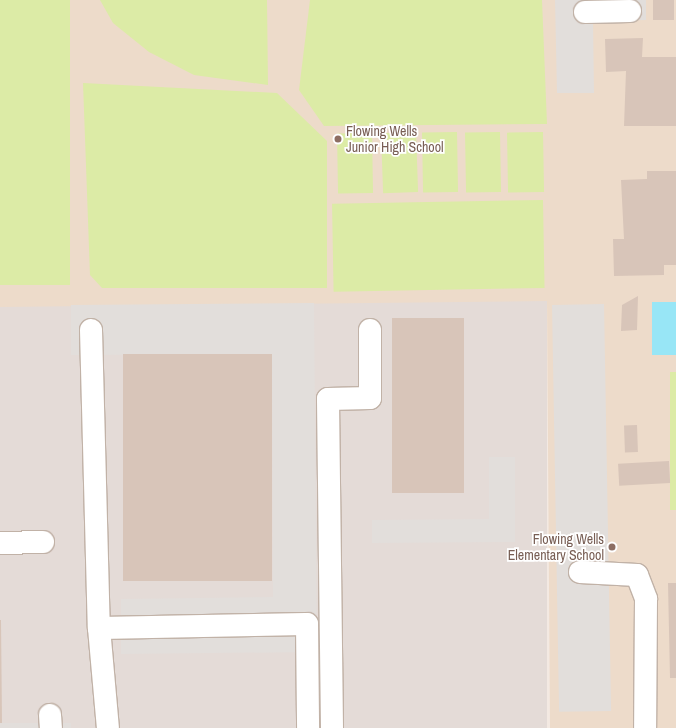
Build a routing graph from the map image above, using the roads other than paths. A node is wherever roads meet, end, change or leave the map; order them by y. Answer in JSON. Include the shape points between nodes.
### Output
{"nodes":[{"id":1,"x":630,"y":11,"type":"dead end"},
{"id":2,"x":585,"y":12,"type":"dead end"},
{"id":3,"x":91,"y":330,"type":"dead end"},
{"id":4,"x":370,"y":330,"type":"dead end"},
{"id":5,"x":43,"y":542,"type":"dead end"},
{"id":6,"x":0,"y":543,"type":"edge"},
{"id":7,"x":580,"y":572,"type":"dead end"},
{"id":8,"x":99,"y":628,"type":"junction"},
{"id":9,"x":108,"y":728,"type":"edge"},
{"id":10,"x":308,"y":728,"type":"edge"},
{"id":11,"x":332,"y":728,"type":"edge"},
{"id":12,"x":644,"y":728,"type":"edge"}],
"edges":[{"from":1,"to":2,"type":"lane"},
{"from":3,"to":8,"type":"lane"},
{"from":4,"to":11,"type":"lane","via":[[370,398],[328,399]]},
{"from":5,"to":6,"type":"lane"},
{"from":7,"to":12,"type":"lane","via":[[637,575],[646,599]]},
{"from":8,"to":9,"type":"lane"},
{"from":8,"to":10,"type":"lane","via":[[307,624]]}]}
